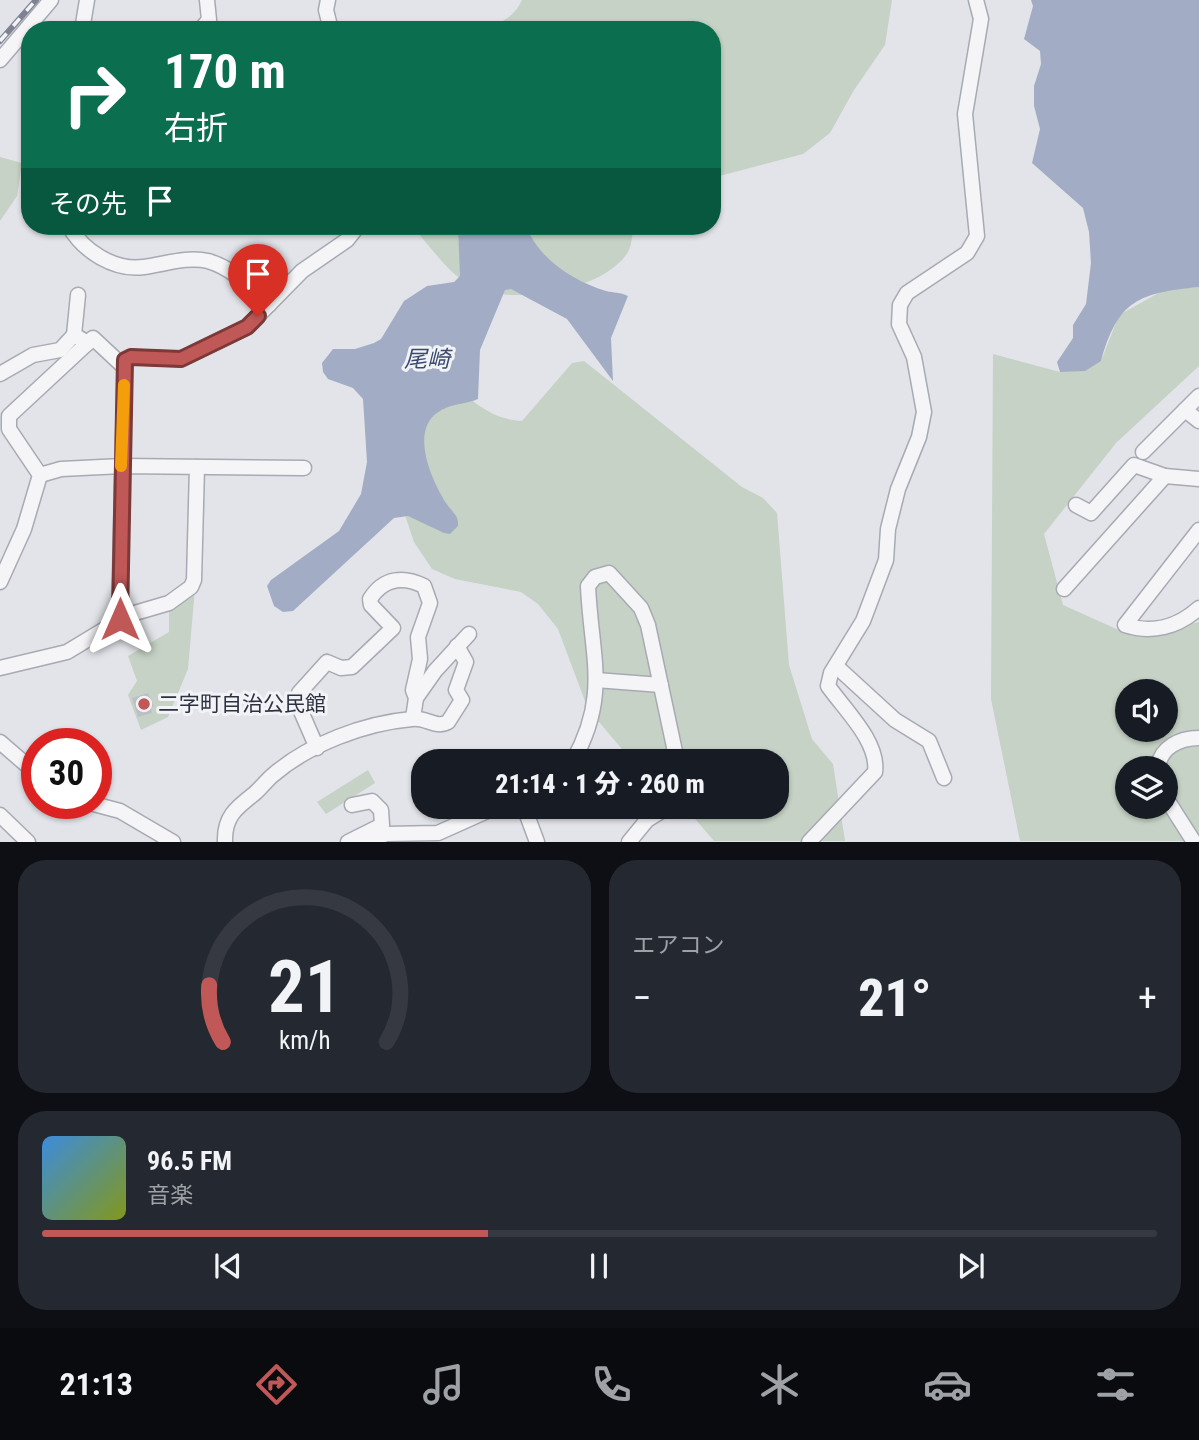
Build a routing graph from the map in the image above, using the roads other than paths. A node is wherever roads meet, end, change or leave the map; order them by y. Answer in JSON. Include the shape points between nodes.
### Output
{"nodes":[{"id":1,"x":51,"y":0,"type":"edge"},
{"id":2,"x":87,"y":0,"type":"edge"},
{"id":3,"x":207,"y":0,"type":"edge"},
{"id":4,"x":328,"y":0,"type":"edge"},
{"id":5,"x":976,"y":0,"type":"edge"},
{"id":6,"x":33,"y":21,"type":"edge"},
{"id":7,"x":84,"y":21,"type":"edge"},
{"id":8,"x":208,"y":21,"type":"edge"},
{"id":9,"x":329,"y":21,"type":"edge"},
{"id":10,"x":21,"y":35,"type":"edge"},
{"id":11,"x":0,"y":60,"type":"edge"},
{"id":12,"x":74,"y":235,"type":"edge"},
{"id":13,"x":351,"y":235,"type":"edge"},
{"id":14,"x":78,"y":295,"type":"dead end"},
{"id":15,"x":269,"y":305,"type":"junction"},
{"id":16,"x":74,"y":335,"type":"junction"},
{"id":17,"x":88,"y":343,"type":"junction"},
{"id":18,"x":124,"y":367,"type":"junction"},
{"id":19,"x":0,"y":374,"type":"edge"},
{"id":20,"x":1199,"y":396,"type":"edge"},
{"id":21,"x":1185,"y":410,"type":"junction"},
{"id":22,"x":1199,"y":421,"type":"edge"},
{"id":23,"x":1143,"y":452,"type":"dead end"},
{"id":24,"x":121,"y":466,"type":"junction"},
{"id":25,"x":197,"y":467,"type":"junction"},
{"id":26,"x":304,"y":468,"type":"dead end"},
{"id":27,"x":40,"y":475,"type":"junction"},
{"id":28,"x":1165,"y":476,"type":"junction"},
{"id":29,"x":1199,"y":479,"type":"edge"},
{"id":30,"x":1076,"y":505,"type":"dead end"},
{"id":31,"x":1199,"y":530,"type":"edge"},
{"id":32,"x":0,"y":583,"type":"edge"},
{"id":33,"x":1064,"y":589,"type":"dead end"},
{"id":34,"x":1199,"y":608,"type":"edge"},
{"id":35,"x":120,"y":619,"type":"junction"},
{"id":36,"x":469,"y":634,"type":"dead end"},
{"id":37,"x":457,"y":646,"type":"junction"},
{"id":38,"x":836,"y":666,"type":"junction"},
{"id":39,"x":0,"y":668,"type":"edge"},
{"id":40,"x":596,"y":680,"type":"junction"},
{"id":41,"x":661,"y":685,"type":"junction"},
{"id":42,"x":416,"y":698,"type":"junction"},
{"id":43,"x":413,"y":718,"type":"junction"},
{"id":44,"x":1199,"y":738,"type":"edge"},
{"id":45,"x":0,"y":742,"type":"edge"},
{"id":46,"x":317,"y":748,"type":"junction"},
{"id":47,"x":579,"y":749,"type":"edge"},
{"id":48,"x":674,"y":749,"type":"edge"},
{"id":49,"x":1164,"y":756,"type":"edge"},
{"id":50,"x":21,"y":760,"type":"edge"},
{"id":51,"x":944,"y":778,"type":"dead end"},
{"id":52,"x":352,"y":805,"type":"dead end"},
{"id":53,"x":112,"y":809,"type":"edge"},
{"id":54,"x":0,"y":815,"type":"edge"},
{"id":55,"x":1178,"y":817,"type":"edge"},
{"id":56,"x":469,"y":819,"type":"edge"},
{"id":57,"x":528,"y":819,"type":"edge"},
{"id":58,"x":649,"y":819,"type":"edge"},
{"id":59,"x":28,"y":842,"type":"edge"},
{"id":60,"x":173,"y":842,"type":"edge"},
{"id":61,"x":225,"y":842,"type":"edge"},
{"id":62,"x":348,"y":842,"type":"edge"},
{"id":63,"x":368,"y":842,"type":"edge"},
{"id":64,"x":537,"y":842,"type":"edge"},
{"id":65,"x":629,"y":842,"type":"edge"},
{"id":66,"x":809,"y":842,"type":"edge"},
{"id":67,"x":1194,"y":842,"type":"edge"}],
"edges":[{"from":1,"to":6,"type":"street"},
{"from":2,"to":7,"type":"street"},
{"from":3,"to":8,"type":"street"},
{"from":4,"to":9,"type":"street"},
{"from":5,"to":38,"type":"street","via":[[981,19],[965,114],[977,236],[967,253],[907,293],[900,305],[899,324],[914,357],[923,412],[919,437],[898,489],[886,560],[863,621]]},
{"from":10,"to":11,"type":"street"},
{"from":12,"to":15,"type":"street","via":[[78,242],[116,263],[143,267],[205,260],[224,266]]},
{"from":13,"to":15,"type":"street","via":[[302,271]]},
{"from":14,"to":16,"type":"street"},
{"from":15,"to":18,"type":"street","via":[[247,327],[204,350],[170,360],[131,357]]},
{"from":16,"to":17,"type":"street"},
{"from":16,"to":19,"type":"street","via":[[60,350],[33,355]]},
{"from":17,"to":18,"type":"street","via":[[93,338]]},
{"from":17,"to":27,"type":"street","via":[[9,416],[9,429]]},
{"from":18,"to":24,"type":"street"},
{"from":20,"to":21,"type":"street"},
{"from":21,"to":22,"type":"street"},
{"from":21,"to":23,"type":"street"},
{"from":24,"to":25,"type":"street"},
{"from":24,"to":27,"type":"street","via":[[61,469]]},
{"from":24,"to":35,"type":"street"},
{"from":25,"to":26,"type":"street"},
{"from":25,"to":35,"type":"street","via":[[191,587],[169,603]]},
{"from":27,"to":32,"type":"street","via":[[24,529]]},
{"from":28,"to":29,"type":"street"},
{"from":28,"to":30,"type":"street","via":[[1135,465],[1091,513]]},
{"from":28,"to":33,"type":"street"},
{"from":31,"to":34,"type":"street","via":[[1125,625],[1144,631],[1168,626]]},
{"from":35,"to":39,"type":"street","via":[[66,652]]},
{"from":36,"to":37,"type":"street"},
{"from":37,"to":42,"type":"street"},
{"from":37,"to":43,"type":"street","via":[[466,662],[457,690],[460,705],[442,725]]},
{"from":38,"to":51,"type":"street","via":[[895,720],[929,741]]},
{"from":38,"to":66,"type":"street","via":[[828,686],[871,747],[876,758],[874,772]]},
{"from":40,"to":41,"type":"street"},
{"from":40,"to":41,"type":"street","via":[[588,586],[595,577],[609,573],[641,608]]},
{"from":40,"to":47,"type":"street","via":[[593,719]]},
{"from":41,"to":48,"type":"street"},
{"from":42,"to":43,"type":"street"},
{"from":42,"to":46,"type":"street","via":[[412,690],[420,659],[418,637],[430,603],[424,586],[407,577],[370,598],[393,628],[352,667],[327,662],[299,693],[300,709]]},
{"from":43,"to":46,"type":"street","via":[[358,730]]},
{"from":44,"to":49,"type":"street","via":[[1179,741]]},
{"from":45,"to":50,"type":"street"},
{"from":46,"to":61,"type":"street","via":[[274,774],[235,808],[224,828]]},
{"from":52,"to":62,"type":"street","via":[[372,801],[381,810],[382,825]]},
{"from":53,"to":60,"type":"street"},
{"from":54,"to":59,"type":"street"},
{"from":55,"to":67,"type":"street"},
{"from":56,"to":63,"type":"street","via":[[438,833],[386,834]]},
{"from":57,"to":64,"type":"street"},
{"from":58,"to":65,"type":"street"}]}
